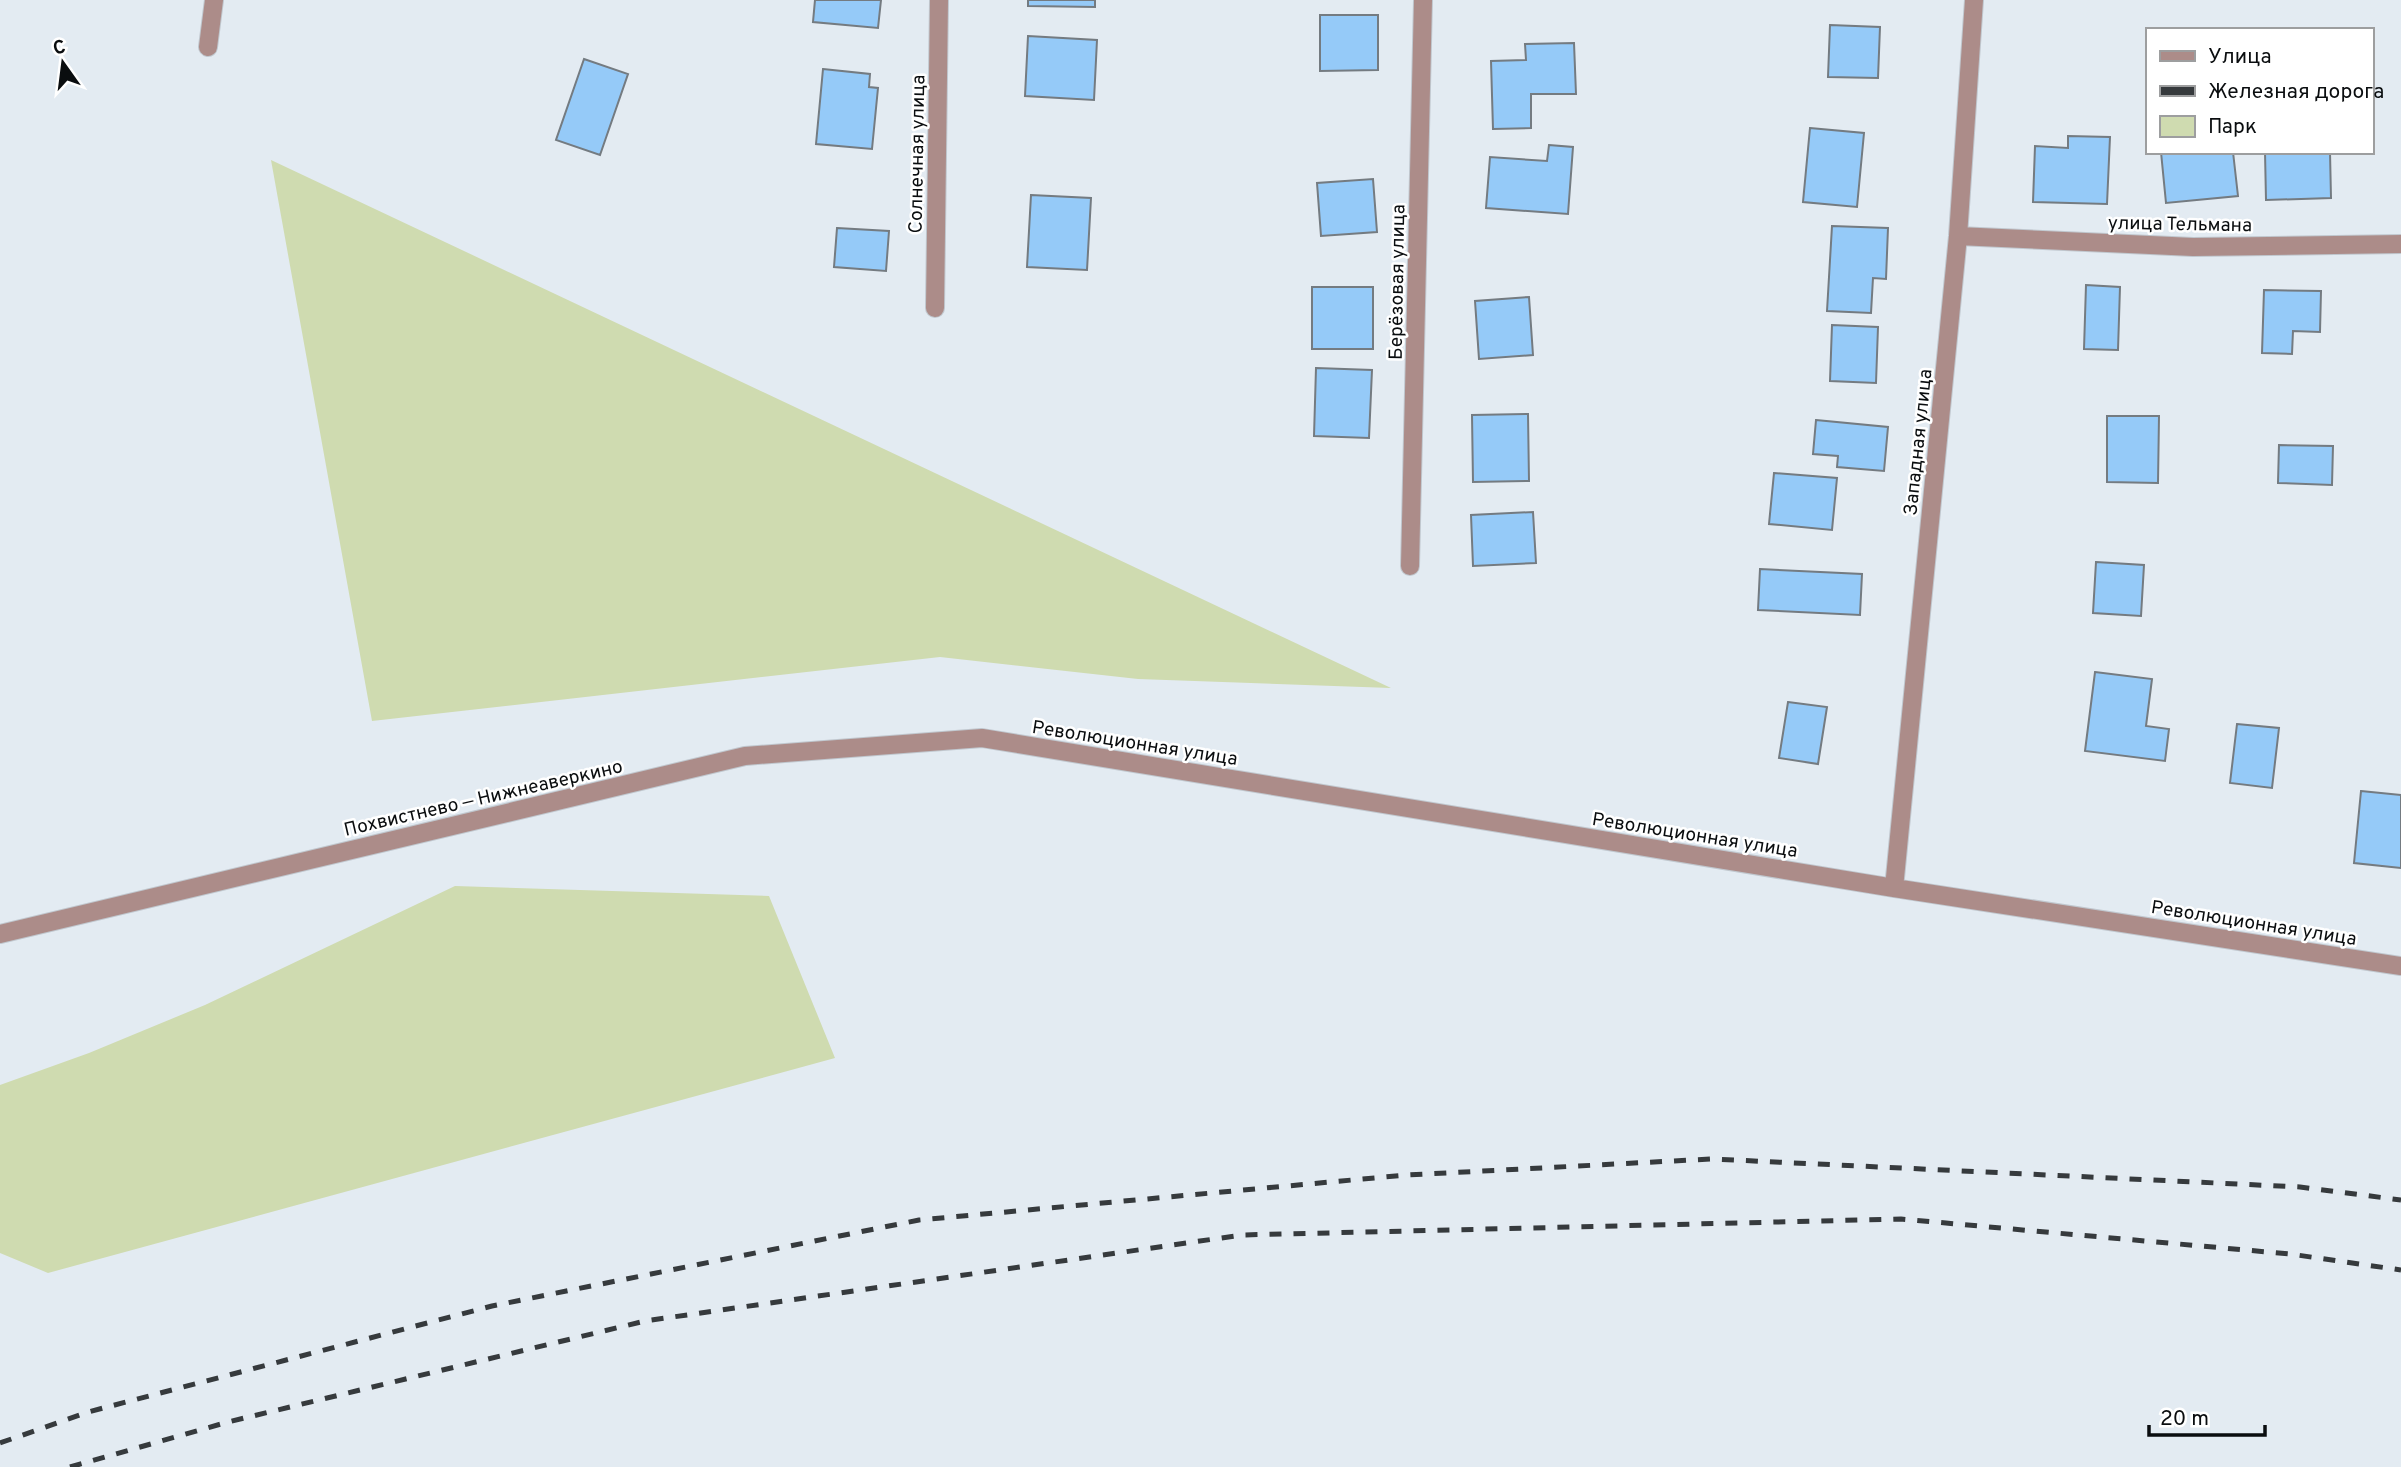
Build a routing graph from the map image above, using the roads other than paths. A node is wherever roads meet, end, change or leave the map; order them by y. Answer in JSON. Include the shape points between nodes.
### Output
{"nodes":[{"id":1,"x":214,"y":0,"type":"edge"},
{"id":2,"x":939,"y":0,"type":"edge"},
{"id":3,"x":1423,"y":0,"type":"edge"},
{"id":4,"x":1974,"y":0,"type":"edge"},
{"id":5,"x":208,"y":47,"type":"dead end"},
{"id":6,"x":1958,"y":236,"type":"junction"},
{"id":7,"x":2401,"y":244,"type":"edge"},
{"id":8,"x":935,"y":308,"type":"dead end"},
{"id":9,"x":1410,"y":566,"type":"dead end"},
{"id":10,"x":982,"y":738,"type":"joint"},
{"id":11,"x":1894,"y":888,"type":"junction"},
{"id":12,"x":0,"y":934,"type":"edge"},
{"id":13,"x":2401,"y":966,"type":"edge"}],
"edges":[{"from":1,"to":5,"type":"street"},
{"from":2,"to":8,"type":"street","name":"Солнечная улица"},
{"from":3,"to":9,"type":"street","name":"Берёзовая улица"},
{"from":4,"to":6,"type":"street","name":"Западная улица"},
{"from":6,"to":7,"type":"street","name":"улица Тельмана","via":[[2193,247]]},
{"from":6,"to":11,"type":"street","name":"Западная улица"},
{"from":10,"to":11,"type":"street","name":"Революционная улица"},
{"from":10,"to":12,"type":"street","name":"Похвистнево — Нижнеаверкино","via":[[745,756]]},
{"from":11,"to":13,"type":"street","name":"Революционная улица"}]}
